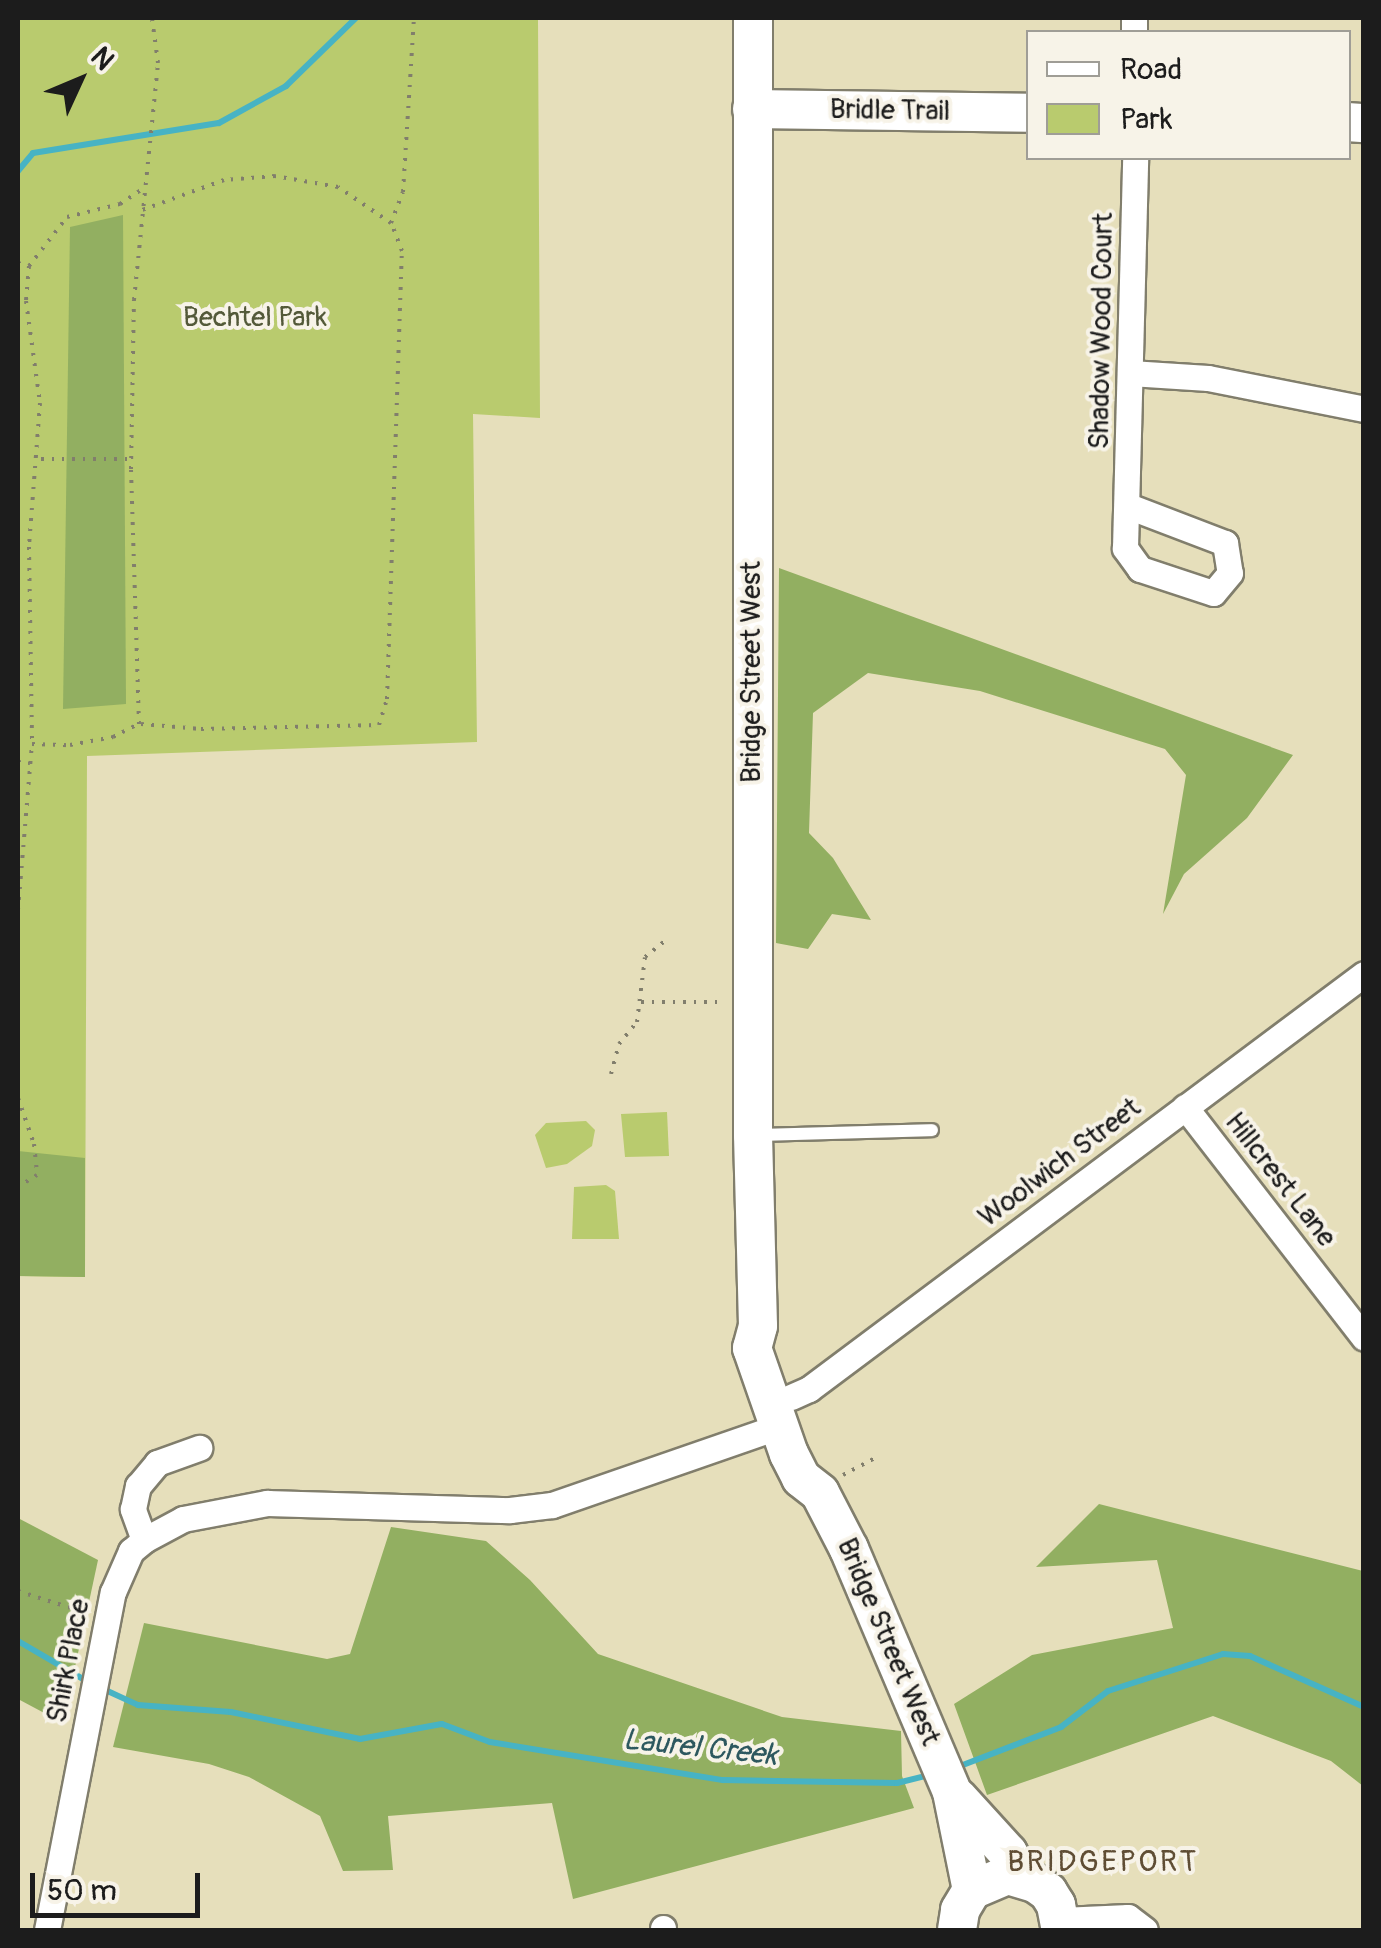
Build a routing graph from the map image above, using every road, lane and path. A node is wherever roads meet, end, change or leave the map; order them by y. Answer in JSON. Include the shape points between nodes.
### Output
{"nodes":[{"id":1,"x":152,"y":18,"type":"edge"},
{"id":2,"x":414,"y":18,"type":"edge"},
{"id":3,"x":753,"y":18,"type":"edge"},
{"id":4,"x":752,"y":109,"type":"junction"},
{"id":5,"x":1026,"y":113,"type":"edge"},
{"id":6,"x":1136,"y":160,"type":"edge"},
{"id":7,"x":144,"y":188,"type":"junction"},
{"id":8,"x":142,"y":210,"type":"junction"},
{"id":9,"x":392,"y":223,"type":"junction"},
{"id":10,"x":18,"y":264,"type":"edge"},
{"id":11,"x":28,"y":266,"type":"junction"},
{"id":12,"x":1130,"y":373,"type":"junction"},
{"id":13,"x":1364,"y":410,"type":"edge"},
{"id":14,"x":39,"y":460,"type":"junction"},
{"id":15,"x":131,"y":460,"type":"junction"},
{"id":16,"x":1128,"y":506,"type":"dead end"},
{"id":17,"x":18,"y":589,"type":"edge"},
{"id":18,"x":30,"y":590,"type":"junction"},
{"id":19,"x":139,"y":724,"type":"junction"},
{"id":20,"x":32,"y":744,"type":"junction"},
{"id":21,"x":18,"y":762,"type":"edge"},
{"id":22,"x":30,"y":763,"type":"junction"},
{"id":23,"x":18,"y":910,"type":"edge"},
{"id":24,"x":666,"y":939,"type":"dead end"},
{"id":25,"x":1364,"y":974,"type":"edge"},
{"id":26,"x":641,"y":1002,"type":"junction"},
{"id":27,"x":720,"y":1002,"type":"dead end"},
{"id":28,"x":611,"y":1074,"type":"dead end"},
{"id":29,"x":18,"y":1098,"type":"edge"},
{"id":30,"x":1185,"y":1106,"type":"junction"},
{"id":31,"x":932,"y":1130,"type":"dead end"},
{"id":32,"x":753,"y":1135,"type":"junction"},
{"id":33,"x":18,"y":1187,"type":"edge"},
{"id":34,"x":1364,"y":1338,"type":"edge"},
{"id":35,"x":784,"y":1412,"type":"junction"},
{"id":36,"x":199,"y":1448,"type":"dead end"},
{"id":37,"x":878,"y":1456,"type":"dead end"},
{"id":38,"x":830,"y":1484,"type":"junction"},
{"id":39,"x":144,"y":1540,"type":"junction"},
{"id":40,"x":18,"y":1592,"type":"edge"},
{"id":41,"x":109,"y":1613,"type":"junction"},
{"id":42,"x":952,"y":1792,"type":"junction"},
{"id":43,"x":1021,"y":1877,"type":"junction"},
{"id":44,"x":957,"y":1918,"type":"edge"},
{"id":45,"x":1061,"y":1925,"type":"edge"},
{"id":46,"x":47,"y":1930,"type":"edge"},
{"id":47,"x":1145,"y":1930,"type":"edge"}],
"edges":[{"from":1,"to":7,"type":"path","via":[[158,63]]},
{"from":2,"to":9,"type":"path","via":[[402,192]]},
{"from":3,"to":4,"type":"main road","name":"Bridge Street West"},
{"from":4,"to":5,"type":"main road","name":"Bridle Trail"},
{"from":4,"to":32,"type":"main road","name":"Bridge Street West"},
{"from":6,"to":12,"type":"street","name":"Shadow Wood Court"},
{"from":7,"to":8,"type":"path"},
{"from":7,"to":11,"type":"path","via":[[120,204],[67,218]]},
{"from":8,"to":9,"type":"path","via":[[224,180],[274,176],[338,187]]},
{"from":8,"to":15,"type":"path"},
{"from":9,"to":19,"type":"path","via":[[402,251],[380,725]]},
{"from":10,"to":11,"type":"path"},
{"from":11,"to":14,"type":"path"},
{"from":12,"to":13,"type":"street","via":[[1208,378]]},
{"from":12,"to":16,"type":"street","name":"Shadow Wood Court"},
{"from":14,"to":15,"type":"path"},
{"from":14,"to":18,"type":"path"},
{"from":15,"to":19,"type":"path"},
{"from":17,"to":18,"type":"path"},
{"from":18,"to":20,"type":"path"},
{"from":19,"to":20,"type":"path","via":[[114,738]]},
{"from":20,"to":22,"type":"path"},
{"from":21,"to":22,"type":"path"},
{"from":22,"to":23,"type":"path"},
{"from":24,"to":26,"type":"path","via":[[646,957]]},
{"from":25,"to":30,"type":"street","name":"Woolwich Street"},
{"from":26,"to":27,"type":"path"},
{"from":26,"to":28,"type":"path"},
{"from":29,"to":33,"type":"path","via":[[37,1175]]},
{"from":30,"to":34,"type":"street","name":"Hillcrest Lane"},
{"from":30,"to":35,"type":"street","name":"Woolwich Street"},
{"from":31,"to":32,"type":"lane"},
{"from":32,"to":35,"type":"main road","name":"Bridge Street West","via":[[758,1326],[752,1348]]},
{"from":35,"to":38,"type":"main road","name":"Bridge Street West"},
{"from":35,"to":39,"type":"street","name":"Woolwich Street","via":[[552,1505],[510,1510],[267,1504],[183,1519]]},
{"from":36,"to":39,"type":"street","via":[[157,1463],[138,1486],[133,1508]]},
{"from":37,"to":38,"type":"path"},
{"from":38,"to":42,"type":"main road","name":"Bridge Street West","via":[[849,1549]]},
{"from":39,"to":41,"type":"street","name":"Shirk Place","via":[[121,1568]]},
{"from":40,"to":41,"type":"path","via":[[75,1611]]},
{"from":41,"to":46,"type":"street","name":"Shirk Place"},
{"from":42,"to":43,"type":"main road","name":"Bridge Street West","via":[[1008,1853]]},
{"from":42,"to":44,"type":"main road","name":"Bridge Street West"},
{"from":43,"to":44,"type":"main road","via":[[995,1877]]},
{"from":43,"to":45,"type":"main road","name":"Bridge Street West","via":[[1048,1892]]},
{"from":45,"to":47,"type":"street","via":[[1128,1918]]}]}
